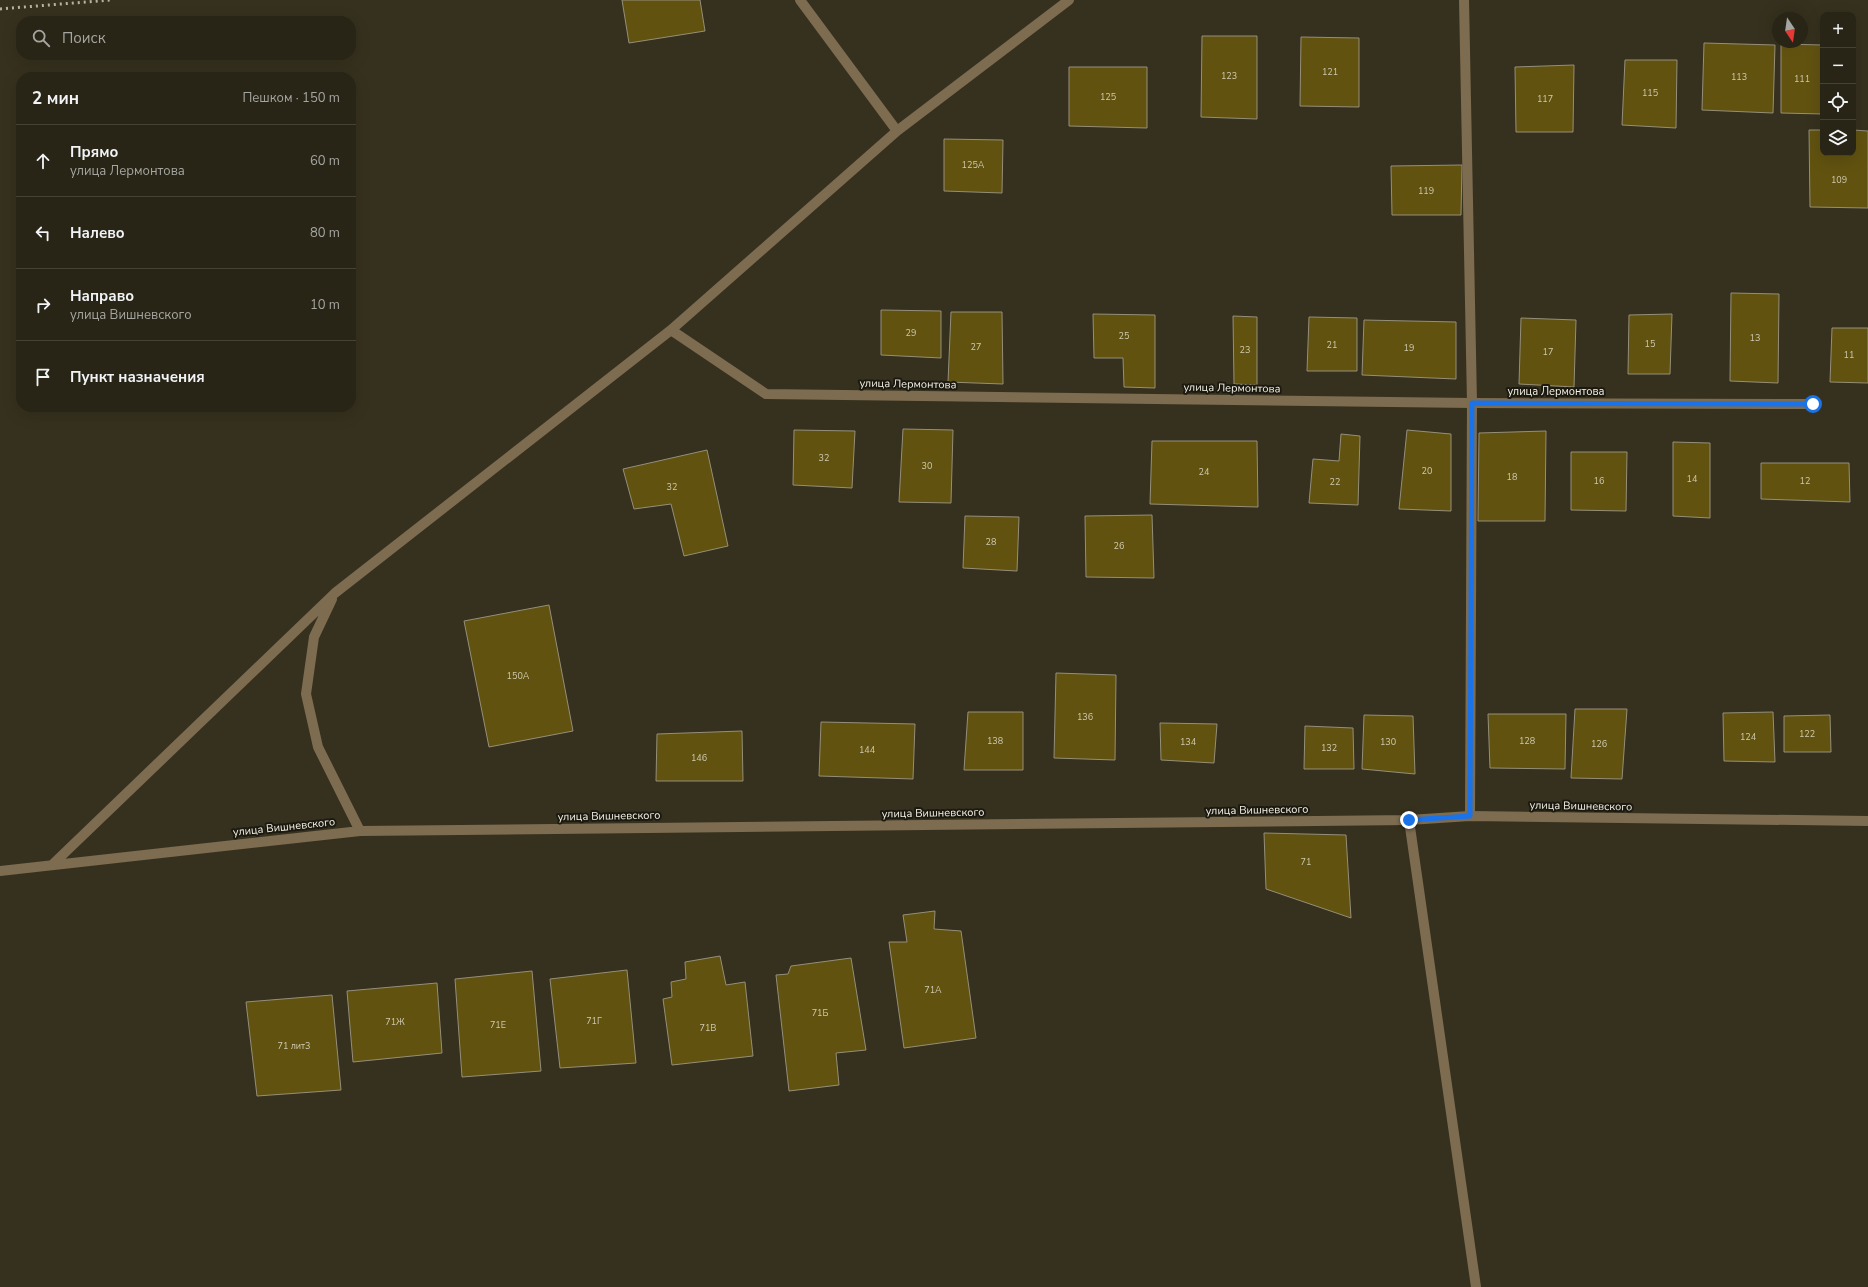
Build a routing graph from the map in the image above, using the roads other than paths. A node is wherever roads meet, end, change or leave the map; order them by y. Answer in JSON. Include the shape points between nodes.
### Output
{"nodes":[{"id":1,"x":800,"y":0,"type":"edge"},
{"id":2,"x":1069,"y":0,"type":"edge"},
{"id":3,"x":1464,"y":0,"type":"edge"},
{"id":4,"x":898,"y":130,"type":"junction"},
{"id":5,"x":671,"y":330,"type":"junction"},
{"id":6,"x":1472,"y":403,"type":"junction"},
{"id":7,"x":1813,"y":404,"type":"dead end"},
{"id":8,"x":335,"y":593,"type":"junction"},
{"id":9,"x":1470,"y":816,"type":"junction"},
{"id":10,"x":1409,"y":820,"type":"junction"},
{"id":11,"x":1868,"y":821,"type":"edge"},
{"id":12,"x":360,"y":831,"type":"junction"},
{"id":13,"x":53,"y":864,"type":"junction"},
{"id":14,"x":0,"y":871,"type":"edge"},
{"id":15,"x":1476,"y":1287,"type":"edge"}],
"edges":[{"from":1,"to":4,"type":"street"},
{"from":2,"to":4,"type":"street"},
{"from":3,"to":6,"type":"street"},
{"from":4,"to":5,"type":"street"},
{"from":5,"to":6,"type":"street","name":"улица Лермонтова","via":[[766,394]]},
{"from":5,"to":8,"type":"street"},
{"from":6,"to":7,"type":"street","name":"улица Лермонтова"},
{"from":6,"to":9,"type":"street"},
{"from":8,"to":12,"type":"street","via":[[314,637],[306,694],[318,747]]},
{"from":8,"to":13,"type":"street"},
{"from":9,"to":10,"type":"street","name":"улица Вишневского"},
{"from":9,"to":11,"type":"street","name":"улица Вишневского"},
{"from":10,"to":12,"type":"street","name":"улица Вишневского"},
{"from":10,"to":15,"type":"street"},
{"from":12,"to":13,"type":"street","name":"улица Вишневского"},
{"from":13,"to":14,"type":"street","name":"улица Вишневского"}]}
